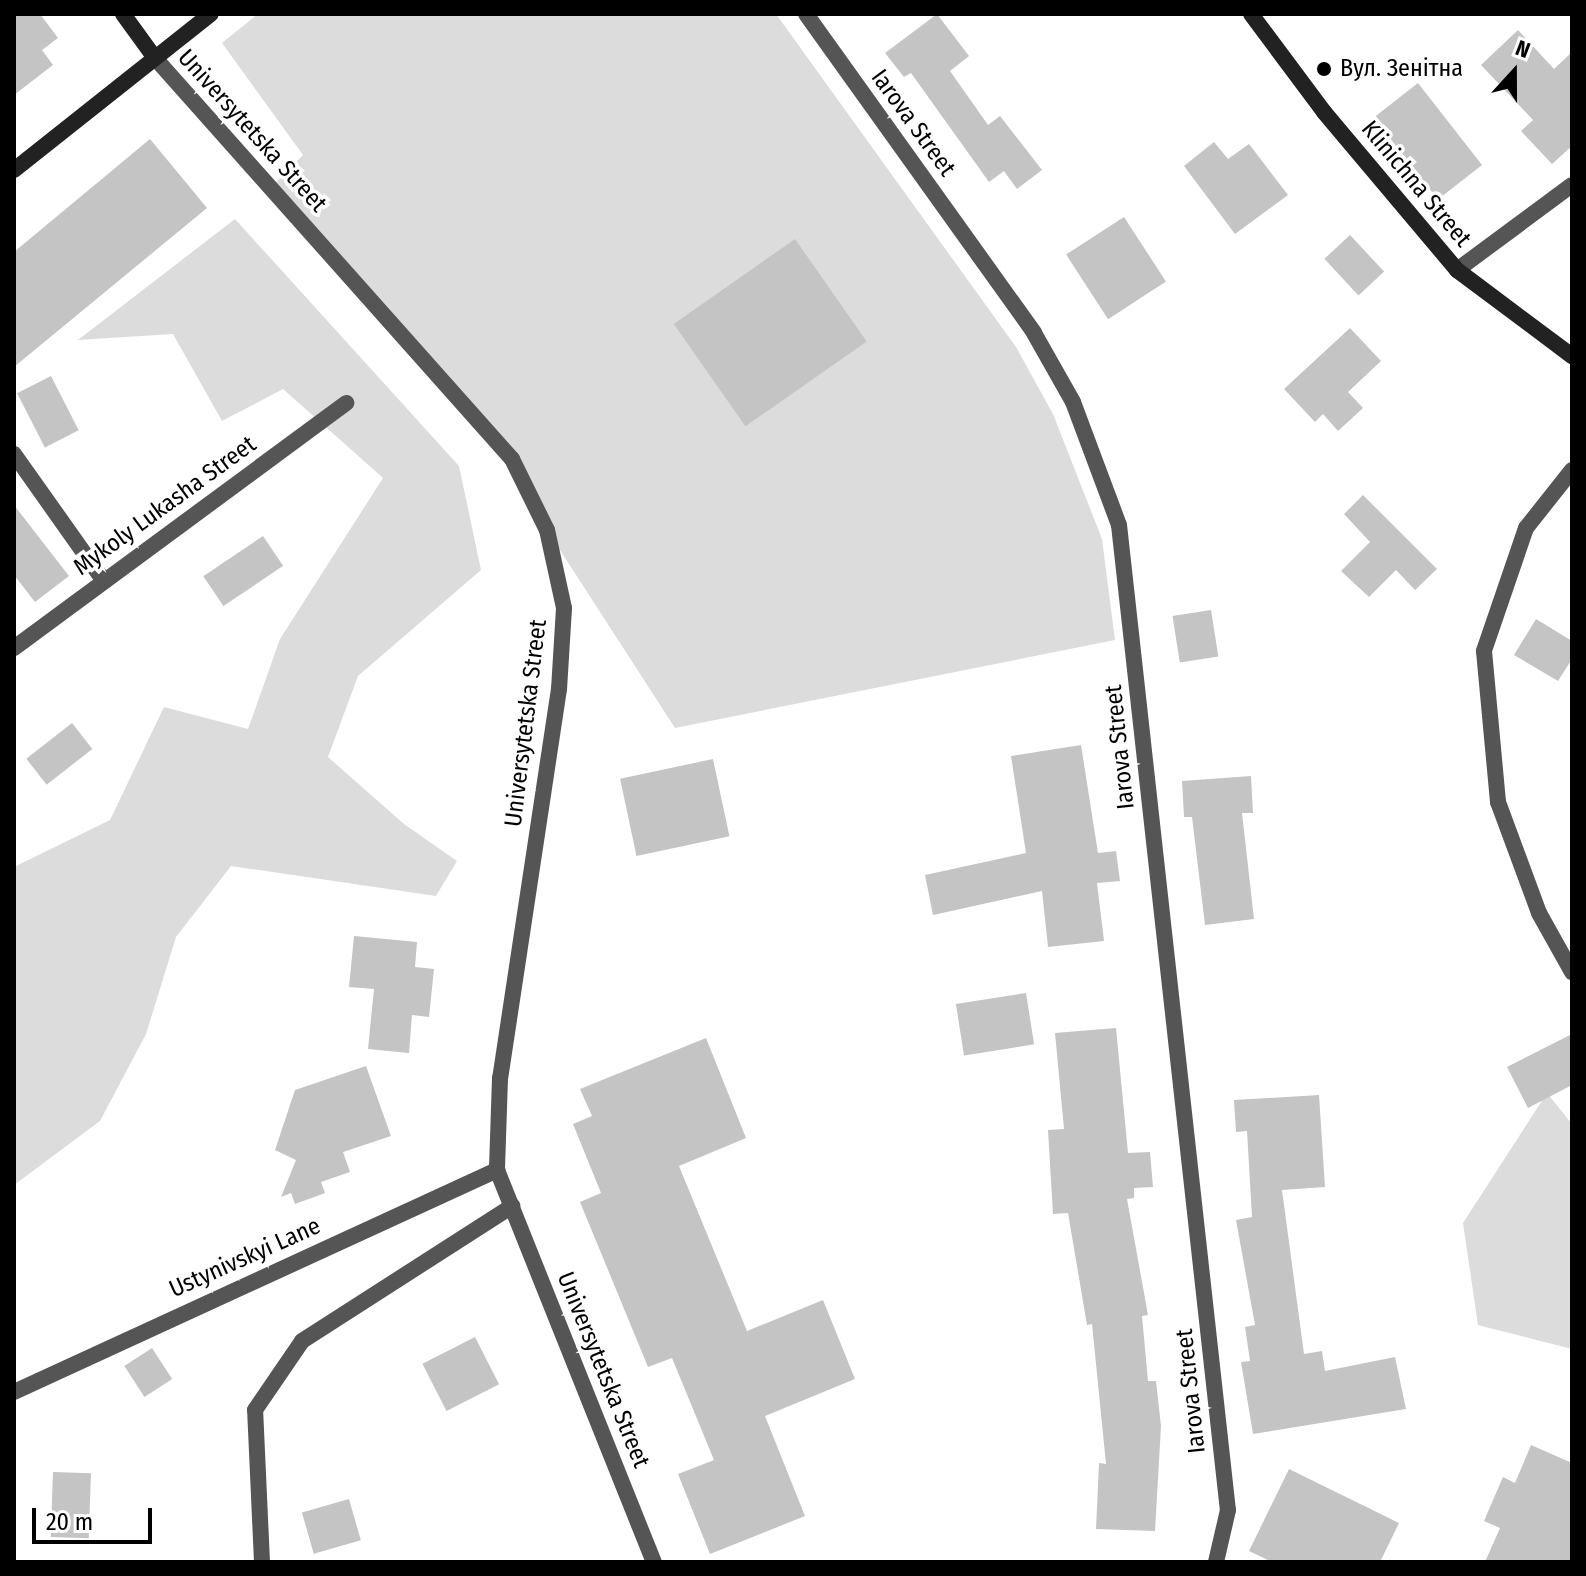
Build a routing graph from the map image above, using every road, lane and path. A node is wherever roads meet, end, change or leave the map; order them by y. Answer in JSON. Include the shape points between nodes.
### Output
{"nodes":[{"id":1,"x":123,"y":14,"type":"edge"},
{"id":2,"x":211,"y":14,"type":"edge"},
{"id":3,"x":806,"y":14,"type":"edge"},
{"id":4,"x":1251,"y":14,"type":"edge"},
{"id":5,"x":155,"y":58,"type":"junction"},
{"id":6,"x":14,"y":170,"type":"edge"},
{"id":7,"x":1572,"y":185,"type":"edge"},
{"id":8,"x":1457,"y":270,"type":"junction"},
{"id":9,"x":1572,"y":356,"type":"edge"},
{"id":10,"x":346,"y":403,"type":"dead end"},
{"id":11,"x":14,"y":454,"type":"edge"},
{"id":12,"x":1572,"y":470,"type":"edge"},
{"id":13,"x":104,"y":581,"type":"junction"},
{"id":14,"x":14,"y":648,"type":"edge"},
{"id":15,"x":1572,"y":972,"type":"edge"},
{"id":16,"x":497,"y":1170,"type":"junction"},
{"id":17,"x":512,"y":1206,"type":"junction"},
{"id":18,"x":14,"y":1392,"type":"edge"},
{"id":19,"x":262,"y":1562,"type":"edge"},
{"id":20,"x":654,"y":1562,"type":"edge"},
{"id":21,"x":1216,"y":1562,"type":"edge"}],
"edges":[{"from":1,"to":5,"type":"street","name":"Universytetska Street"},
{"from":2,"to":5,"type":"street"},
{"from":3,"to":21,"type":"street","name":"Iarova Street","via":[[1034,333],[1073,402],[1119,525],[1228,1510]]},
{"from":4,"to":8,"type":"street","name":"Klinichna Street","via":[[1324,112]]},
{"from":5,"to":6,"type":"street"},
{"from":5,"to":16,"type":"street","name":"Universytetska Street","via":[[512,459],[547,530],[564,608],[559,689],[500,1078]]},
{"from":7,"to":8,"type":"street"},
{"from":8,"to":9,"type":"street","name":"Klinichna Street"},
{"from":10,"to":13,"type":"street","name":"Mykoly Lukasha Street"},
{"from":11,"to":13,"type":"street"},
{"from":12,"to":15,"type":"street","via":[[1526,528],[1484,651],[1498,802],[1539,913]]},
{"from":13,"to":14,"type":"street","name":"Mykoly Lukasha Street"},
{"from":16,"to":17,"type":"street","name":"Universytetska Street"},
{"from":16,"to":18,"type":"street","name":"Ustynivskyi Lane"},
{"from":17,"to":19,"type":"street","via":[[302,1341],[255,1410]]},
{"from":17,"to":20,"type":"street","name":"Universytetska Street"}]}
